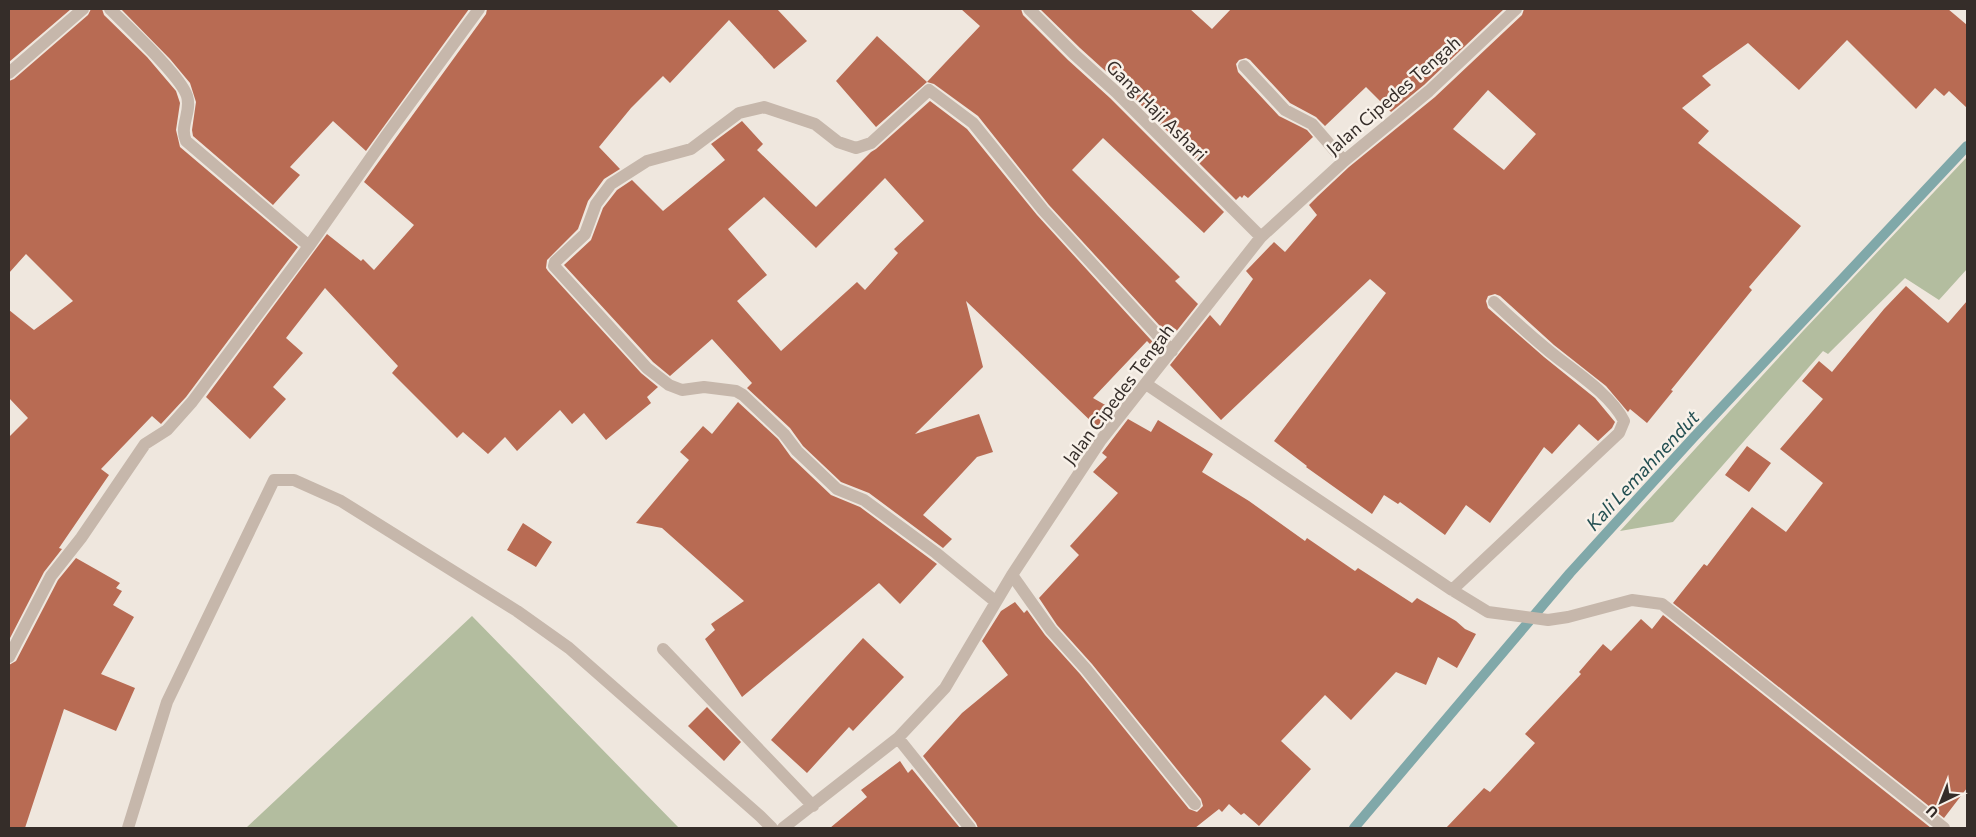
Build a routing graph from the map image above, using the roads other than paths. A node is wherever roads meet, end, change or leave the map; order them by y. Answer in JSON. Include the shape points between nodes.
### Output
{"nodes":[{"id":1,"x":83,"y":9,"type":"edge"},
{"id":2,"x":110,"y":9,"type":"edge"},
{"id":3,"x":479,"y":9,"type":"edge"},
{"id":4,"x":1029,"y":9,"type":"edge"},
{"id":5,"x":1516,"y":9,"type":"edge"},
{"id":6,"x":1244,"y":66,"type":"dead end"},
{"id":7,"x":9,"y":73,"type":"edge"},
{"id":8,"x":1344,"y":161,"type":"junction"},
{"id":9,"x":1261,"y":237,"type":"junction"},
{"id":10,"x":309,"y":246,"type":"junction"},
{"id":11,"x":1494,"y":302,"type":"dead end"},
{"id":12,"x":1172,"y":351,"type":"junction"},
{"id":13,"x":1146,"y":384,"type":"junction"},
{"id":14,"x":1012,"y":575,"type":"junction"},
{"id":15,"x":1452,"y":590,"type":"junction"},
{"id":16,"x":996,"y":602,"type":"junction"},
{"id":17,"x":663,"y":649,"type":"dead end"},
{"id":18,"x":9,"y":657,"type":"edge"},
{"id":19,"x":898,"y":738,"type":"junction"},
{"id":20,"x":1196,"y":804,"type":"dead end"},
{"id":21,"x":813,"y":806,"type":"junction"},
{"id":22,"x":128,"y":828,"type":"edge"},
{"id":23,"x":772,"y":828,"type":"edge"},
{"id":24,"x":783,"y":828,"type":"edge"},
{"id":25,"x":970,"y":828,"type":"edge"},
{"id":26,"x":1944,"y":828,"type":"edge"}],
"edges":[{"from":1,"to":7,"type":"street"},
{"from":2,"to":10,"type":"street","via":[[186,92],[190,104],[183,134],[186,141]]},
{"from":3,"to":10,"type":"street"},
{"from":4,"to":9,"type":"street","name":"Gang Haji Ashari"},
{"from":5,"to":8,"type":"street","name":"Jalan Cipedes Tengah","via":[[1429,91]]},
{"from":6,"to":8,"type":"street","via":[[1285,110],[1312,124]]},
{"from":8,"to":9,"type":"street","name":"Jalan Cipedes Tengah"},
{"from":9,"to":12,"type":"street","name":"Jalan Cipedes Tengah"},
{"from":10,"to":18,"type":"street","via":[[192,402],[167,430],[145,444],[51,576]]},
{"from":11,"to":15,"type":"street","via":[[1600,392],[1619,410],[1624,421],[1619,434]]},
{"from":12,"to":13,"type":"street","name":"Jalan Cipedes Tengah"},
{"from":12,"to":16,"type":"street","via":[[1043,210],[973,123],[929,90],[871,143],[856,148],[838,142],[815,124],[764,107],[740,113],[691,149],[646,161],[611,184],[590,215],[585,234],[555,262],[554,266],[648,368],[669,385],[682,390],[704,388],[736,391],[743,395],[836,489],[864,500]]},
{"from":13,"to":14,"type":"street","name":"Jalan Cipedes Tengah","via":[[1101,440]]},
{"from":13,"to":15,"type":"street"},
{"from":14,"to":16,"type":"street","name":"Jalan Cipedes Tengah"},
{"from":14,"to":20,"type":"street","via":[[1051,630]]},
{"from":15,"to":26,"type":"street","via":[[1488,612],[1548,620],[1632,600],[1662,604]]},
{"from":16,"to":19,"type":"street","name":"Jalan Cipedes Tengah","via":[[945,688]]},
{"from":17,"to":21,"type":"street"},
{"from":19,"to":21,"type":"street","name":"Jalan Cipedes Tengah"},
{"from":19,"to":25,"type":"street"},
{"from":21,"to":24,"type":"street","name":"Jalan Cipedes Tengah"},
{"from":22,"to":23,"type":"street","via":[[167,702],[274,480],[294,480],[341,501],[517,611],[584,660]]}]}
